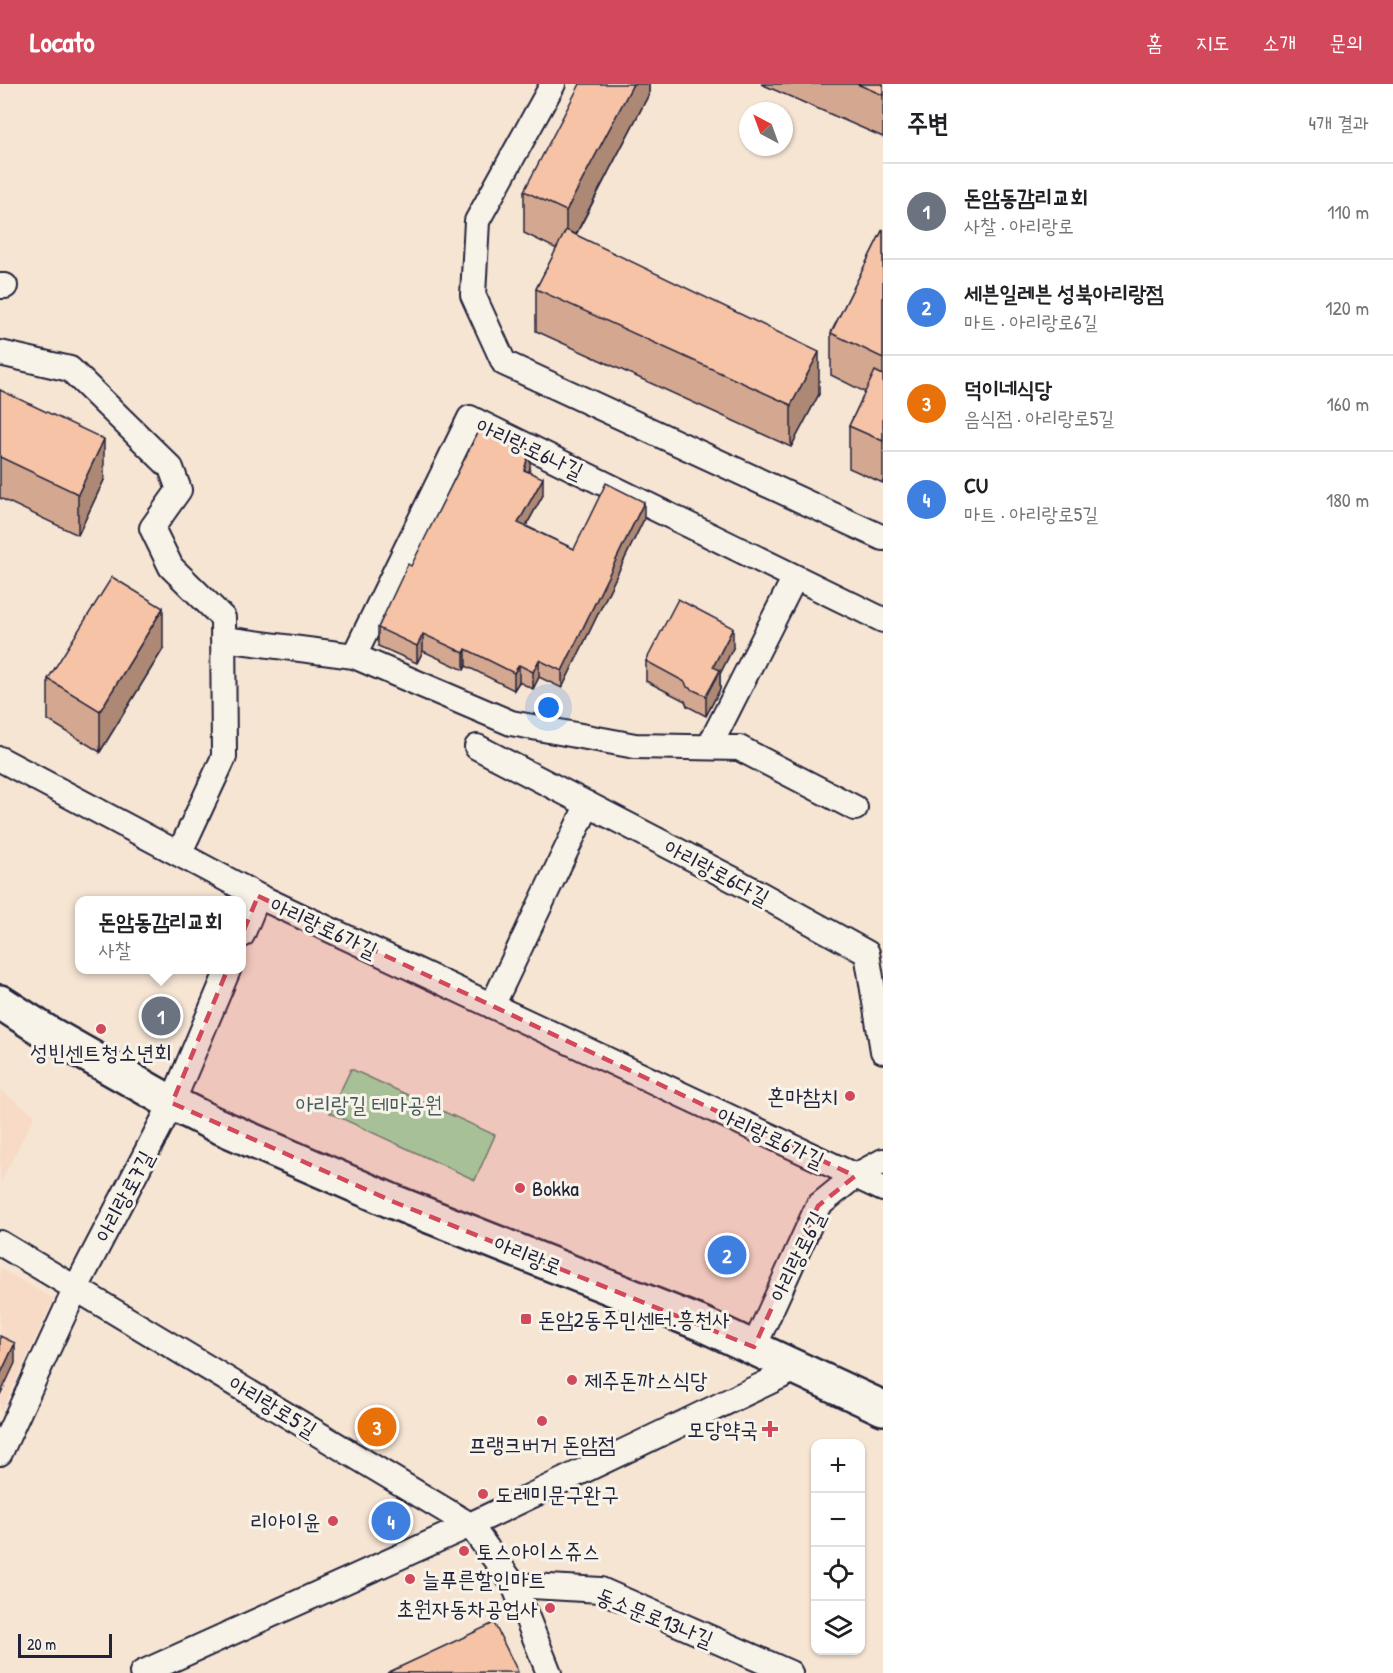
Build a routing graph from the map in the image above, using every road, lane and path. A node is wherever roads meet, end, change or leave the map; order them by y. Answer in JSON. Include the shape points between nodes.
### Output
{"nodes":[{"id":1,"x":553,"y":84,"type":"edge"},
{"id":2,"x":0,"y":353,"type":"edge"},
{"id":3,"x":883,"y":538,"type":"edge"},
{"id":4,"x":795,"y":577,"type":"junction"},
{"id":5,"x":883,"y":620,"type":"edge"},
{"id":6,"x":223,"y":639,"type":"junction"},
{"id":7,"x":354,"y":656,"type":"junction"},
{"id":8,"x":477,"y":747,"type":"dead end"},
{"id":9,"x":710,"y":747,"type":"junction"},
{"id":10,"x":0,"y":759,"type":"edge"},
{"id":11,"x":588,"y":804,"type":"junction"},
{"id":12,"x":855,"y":808,"type":"dead end"},
{"id":13,"x":178,"y":854,"type":"junction"},
{"id":14,"x":258,"y":896,"type":"junction"},
{"id":15,"x":246,"y":925,"type":"edge"},
{"id":16,"x":226,"y":974,"type":"edge"},
{"id":17,"x":0,"y":1002,"type":"edge"},
{"id":18,"x":492,"y":1006,"type":"junction"},
{"id":19,"x":883,"y":1051,"type":"edge"},
{"id":20,"x":172,"y":1103,"type":"junction"},
{"id":21,"x":883,"y":1161,"type":"edge"},
{"id":22,"x":855,"y":1176,"type":"junction"},
{"id":23,"x":883,"y":1189,"type":"edge"},
{"id":24,"x":0,"y":1243,"type":"edge"},
{"id":25,"x":76,"y":1288,"type":"junction"},
{"id":26,"x":753,"y":1347,"type":"junction"},
{"id":27,"x":798,"y":1368,"type":"junction"},
{"id":28,"x":883,"y":1408,"type":"edge"},
{"id":29,"x":0,"y":1453,"type":"edge"},
{"id":30,"x":470,"y":1525,"type":"junction"},
{"id":31,"x":514,"y":1585,"type":"junction"},
{"id":32,"x":142,"y":1673,"type":"edge"},
{"id":33,"x":549,"y":1673,"type":"edge"},
{"id":34,"x":790,"y":1673,"type":"edge"}],
"edges":[{"from":1,"to":3,"type":"street","via":[[477,221],[473,294],[504,363]]},
{"from":2,"to":6,"type":"street","via":[[70,369],[171,468],[179,490],[152,528],[171,567],[223,618]]},
{"from":4,"to":5,"type":"street","name":"아리랑로6나길"},
{"from":4,"to":7,"type":"street","name":"아리랑로6나길","via":[[470,418]]},
{"from":4,"to":9,"type":"street"},
{"from":6,"to":7,"type":"street"},
{"from":6,"to":13,"type":"street","via":[[224,757]]},
{"from":7,"to":9,"type":"street","via":[[511,723],[635,746]]},
{"from":8,"to":11,"type":"street","name":"아리랑로6다길"},
{"from":9,"to":12,"type":"street","via":[[739,748]]},
{"from":10,"to":13,"type":"street","name":"아리랑로6가길"},
{"from":11,"to":18,"type":"street"},
{"from":11,"to":19,"type":"street","name":"아리랑로6다길","via":[[867,953]]},
{"from":13,"to":14,"type":"street","name":"아리랑로6가길"},
{"from":14,"to":15,"type":"street"},
{"from":14,"to":18,"type":"street","name":"아리랑로6가길"},
{"from":16,"to":20,"type":"street"},
{"from":17,"to":20,"type":"main road","name":"아리랑로"},
{"from":18,"to":22,"type":"street","name":"아리랑로6가길"},
{"from":20,"to":25,"type":"street","name":"아리랑로7길"},
{"from":20,"to":26,"type":"main road","name":"아리랑로","via":[[394,1202]]},
{"from":21,"to":22,"type":"street","name":"아리랑로6길"},
{"from":22,"to":23,"type":"street","name":"아리랑로6가길"},
{"from":22,"to":26,"type":"street","name":"아리랑로6길","via":[[818,1206]]},
{"from":24,"to":25,"type":"street"},
{"from":25,"to":29,"type":"street","name":"아리랑로7길"},
{"from":25,"to":30,"type":"street","name":"아리랑로5길"},
{"from":26,"to":27,"type":"main road","name":"아리랑로"},
{"from":27,"to":28,"type":"main road","name":"아리랑로"},
{"from":27,"to":30,"type":"street"},
{"from":30,"to":31,"type":"street"},
{"from":30,"to":32,"type":"street"},
{"from":31,"to":33,"type":"street"},
{"from":31,"to":34,"type":"street","name":"동소문로13나길","via":[[601,1590]]}]}
